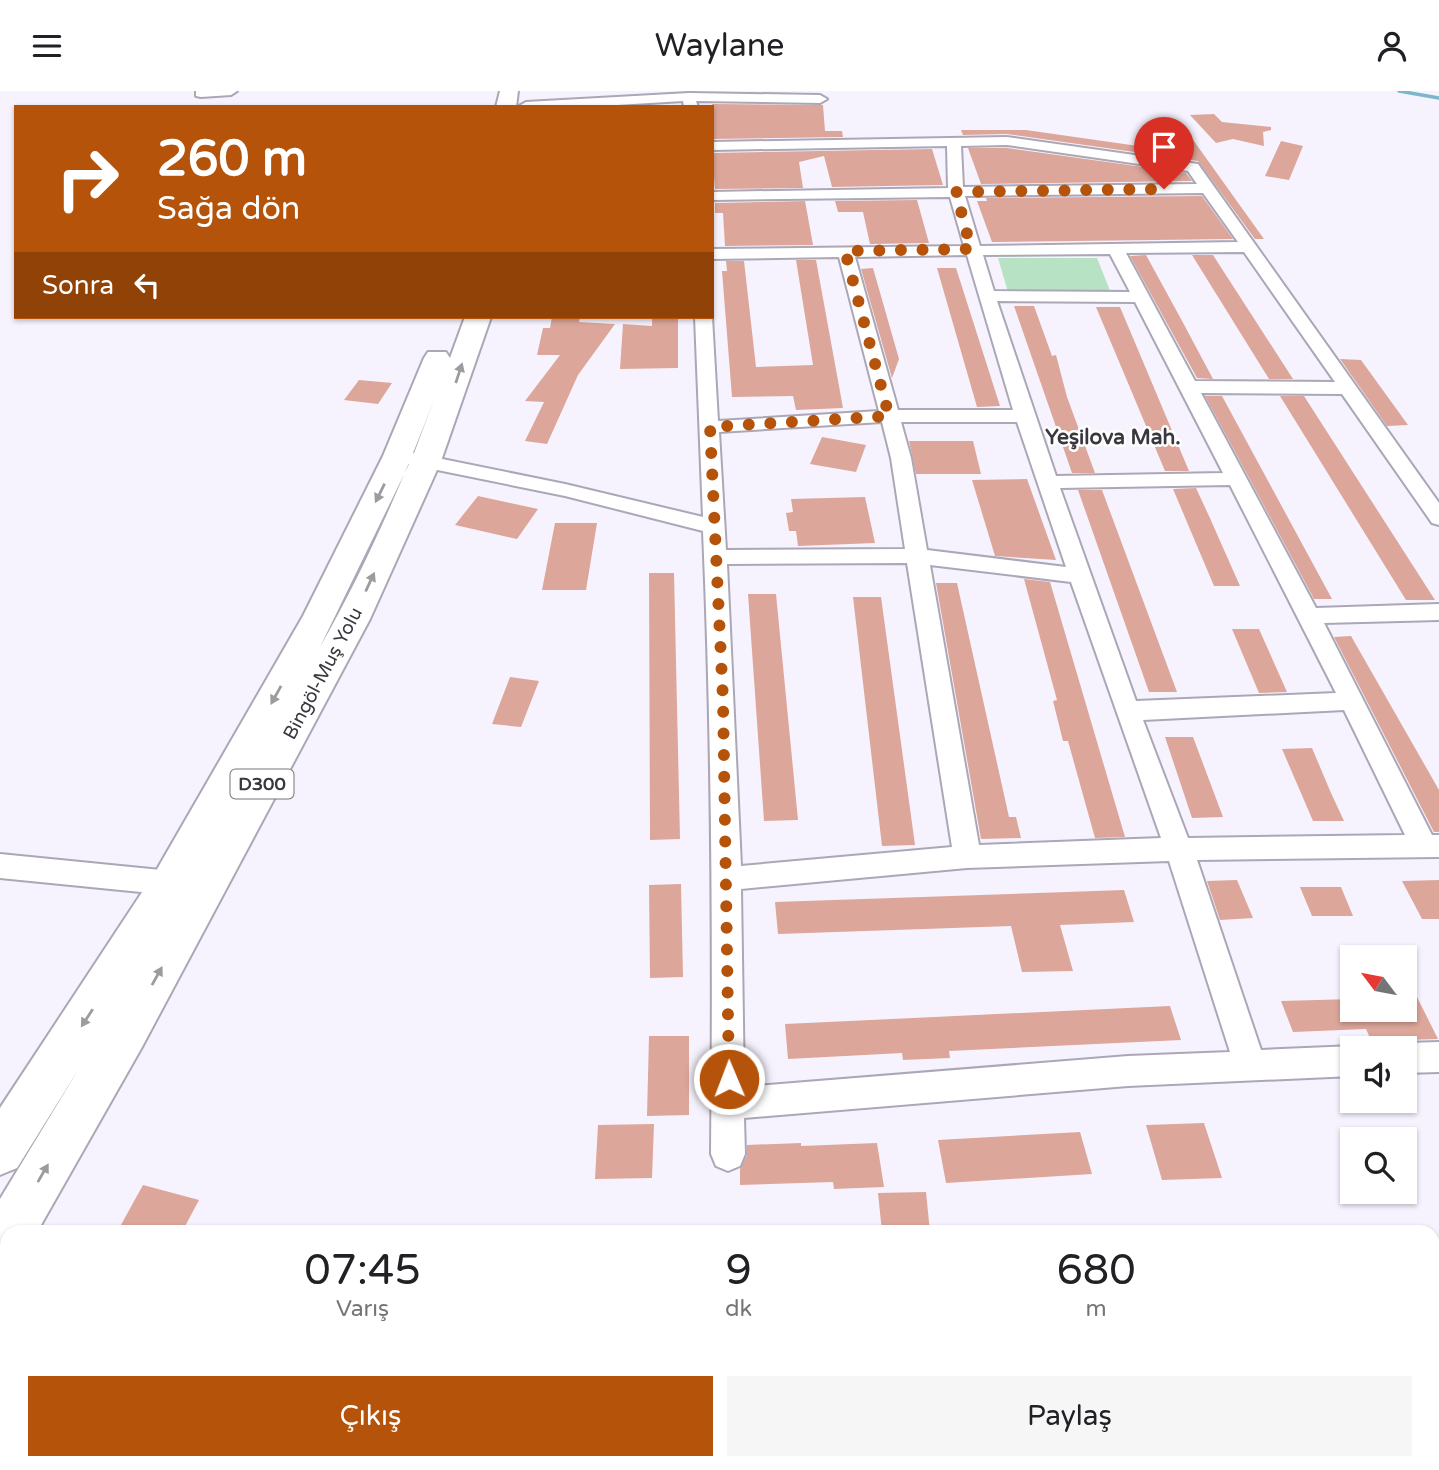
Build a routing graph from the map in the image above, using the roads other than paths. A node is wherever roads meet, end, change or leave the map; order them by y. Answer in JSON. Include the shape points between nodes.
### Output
{"nodes":[{"id":1,"x":231,"y":91,"type":"edge"},
{"id":2,"x":201,"y":93,"type":"dead end"},
{"id":3,"x":820,"y":99,"type":"dead end"},
{"id":4,"x":527,"y":101,"type":"edge"},
{"id":5,"x":690,"y":102,"type":"edge"},
{"id":6,"x":954,"y":143,"type":"junction"},
{"id":7,"x":714,"y":146,"type":"edge"},
{"id":8,"x":1209,"y":188,"type":"junction"},
{"id":9,"x":956,"y":192,"type":"junction"},
{"id":10,"x":714,"y":195,"type":"edge"},
{"id":11,"x":1248,"y":247,"type":"junction"},
{"id":12,"x":1115,"y":248,"type":"junction"},
{"id":13,"x":971,"y":249,"type":"junction"},
{"id":14,"x":845,"y":251,"type":"junction"},
{"id":15,"x":714,"y":254,"type":"edge"},
{"id":16,"x":989,"y":296,"type":"junction"},
{"id":17,"x":1141,"y":297,"type":"junction"},
{"id":18,"x":451,"y":319,"type":"edge"},
{"id":19,"x":477,"y":319,"type":"edge"},
{"id":20,"x":703,"y":319,"type":"edge"},
{"id":21,"x":1190,"y":387,"type":"junction"},
{"id":22,"x":1349,"y":388,"type":"junction"},
{"id":23,"x":889,"y":416,"type":"junction"},
{"id":24,"x":1024,"y":416,"type":"junction"},
{"id":25,"x":710,"y":427,"type":"junction"},
{"id":26,"x":412,"y":458,"type":"junction"},
{"id":27,"x":1238,"y":479,"type":"junction"},
{"id":28,"x":1050,"y":482,"type":"junction"},
{"id":29,"x":1439,"y":518,"type":"edge"},
{"id":30,"x":716,"y":527,"type":"junction"},
{"id":31,"x":918,"y":556,"type":"junction"},
{"id":32,"x":718,"y":557,"type":"junction"},
{"id":33,"x":1082,"y":576,"type":"junction"},
{"id":34,"x":1439,"y":612,"type":"edge"},
{"id":35,"x":1309,"y":616,"type":"junction"},
{"id":36,"x":1352,"y":701,"type":"junction"},
{"id":37,"x":1129,"y":712,"type":"junction"},
{"id":38,"x":1431,"y":845,"type":"edge"},
{"id":39,"x":1179,"y":849,"type":"junction"},
{"id":40,"x":967,"y":857,"type":"junction"},
{"id":41,"x":0,"y":866,"type":"edge"},
{"id":42,"x":727,"y":879,"type":"junction"},
{"id":43,"x":171,"y":883,"type":"junction"},
{"id":44,"x":1439,"y":1057,"type":"edge"},
{"id":45,"x":1417,"y":1058,"type":"edge"},
{"id":46,"x":1340,"y":1062,"type":"edge"},
{"id":47,"x":1250,"y":1065,"type":"junction"},
{"id":48,"x":729,"y":1104,"type":"junction"},
{"id":49,"x":0,"y":1151,"type":"edge"},
{"id":50,"x":728,"y":1154,"type":"dead end"},
{"id":51,"x":13,"y":1225,"type":"edge"}],
"edges":[{"from":1,"to":2,"type":"street"},
{"from":3,"to":5,"type":"street"},
{"from":4,"to":5,"type":"street"},
{"from":6,"to":7,"type":"street"},
{"from":6,"to":8,"type":"street","via":[[1007,141],[1178,163],[1193,167]]},
{"from":6,"to":9,"type":"street"},
{"from":8,"to":9,"type":"street"},
{"from":8,"to":11,"type":"street"},
{"from":9,"to":10,"type":"street"},
{"from":9,"to":13,"type":"street"},
{"from":11,"to":12,"type":"street"},
{"from":11,"to":22,"type":"street"},
{"from":12,"to":13,"type":"street"},
{"from":12,"to":17,"type":"street"},
{"from":13,"to":14,"type":"street"},
{"from":13,"to":16,"type":"street"},
{"from":14,"to":15,"type":"street"},
{"from":14,"to":23,"type":"street"},
{"from":16,"to":17,"type":"street"},
{"from":16,"to":24,"type":"street"},
{"from":17,"to":21,"type":"street"},
{"from":18,"to":26,"type":"highway","name":"Bingöl-Muş Yolu","number":"D300"},
{"from":26,"to":19,"type":"highway","name":"Bingöl-Muş Yolu","number":"D300","one_way":true},
{"from":20,"to":25,"type":"street"},
{"from":21,"to":22,"type":"street"},
{"from":21,"to":27,"type":"street"},
{"from":22,"to":29,"type":"street"},
{"from":23,"to":24,"type":"street"},
{"from":23,"to":25,"type":"street"},
{"from":23,"to":31,"type":"street"},
{"from":24,"to":28,"type":"street"},
{"from":25,"to":30,"type":"street"},
{"from":26,"to":30,"type":"street"},
{"from":26,"to":43,"type":"highway","name":"Bingöl-Muş Yolu","number":"D300","one_way":true},
{"from":51,"to":26,"type":"highway","name":"Bingöl-Muş Yolu","number":"D300","one_way":true,"via":[[125,1033],[353,619]]},
{"from":27,"to":28,"type":"street"},
{"from":27,"to":35,"type":"street"},
{"from":28,"to":33,"type":"street"},
{"from":30,"to":32,"type":"street"},
{"from":31,"to":32,"type":"street"},
{"from":31,"to":33,"type":"street"},
{"from":31,"to":40,"type":"street"},
{"from":32,"to":42,"type":"street"},
{"from":33,"to":37,"type":"street"},
{"from":34,"to":35,"type":"street"},
{"from":35,"to":36,"type":"street"},
{"from":36,"to":37,"type":"street"},
{"from":36,"to":38,"type":"street","via":[[1419,832]]},
{"from":37,"to":39,"type":"street"},
{"from":38,"to":39,"type":"street"},
{"from":39,"to":40,"type":"street"},
{"from":39,"to":47,"type":"street"},
{"from":40,"to":42,"type":"street"},
{"from":41,"to":43,"type":"street"},
{"from":42,"to":48,"type":"street"},
{"from":43,"to":49,"type":"highway","name":"Bingöl-Muş Yolu","number":"D300","one_way":true},
{"from":44,"to":45,"type":"street"},
{"from":46,"to":47,"type":"street"},
{"from":47,"to":48,"type":"street"},
{"from":48,"to":50,"type":"street"}]}
